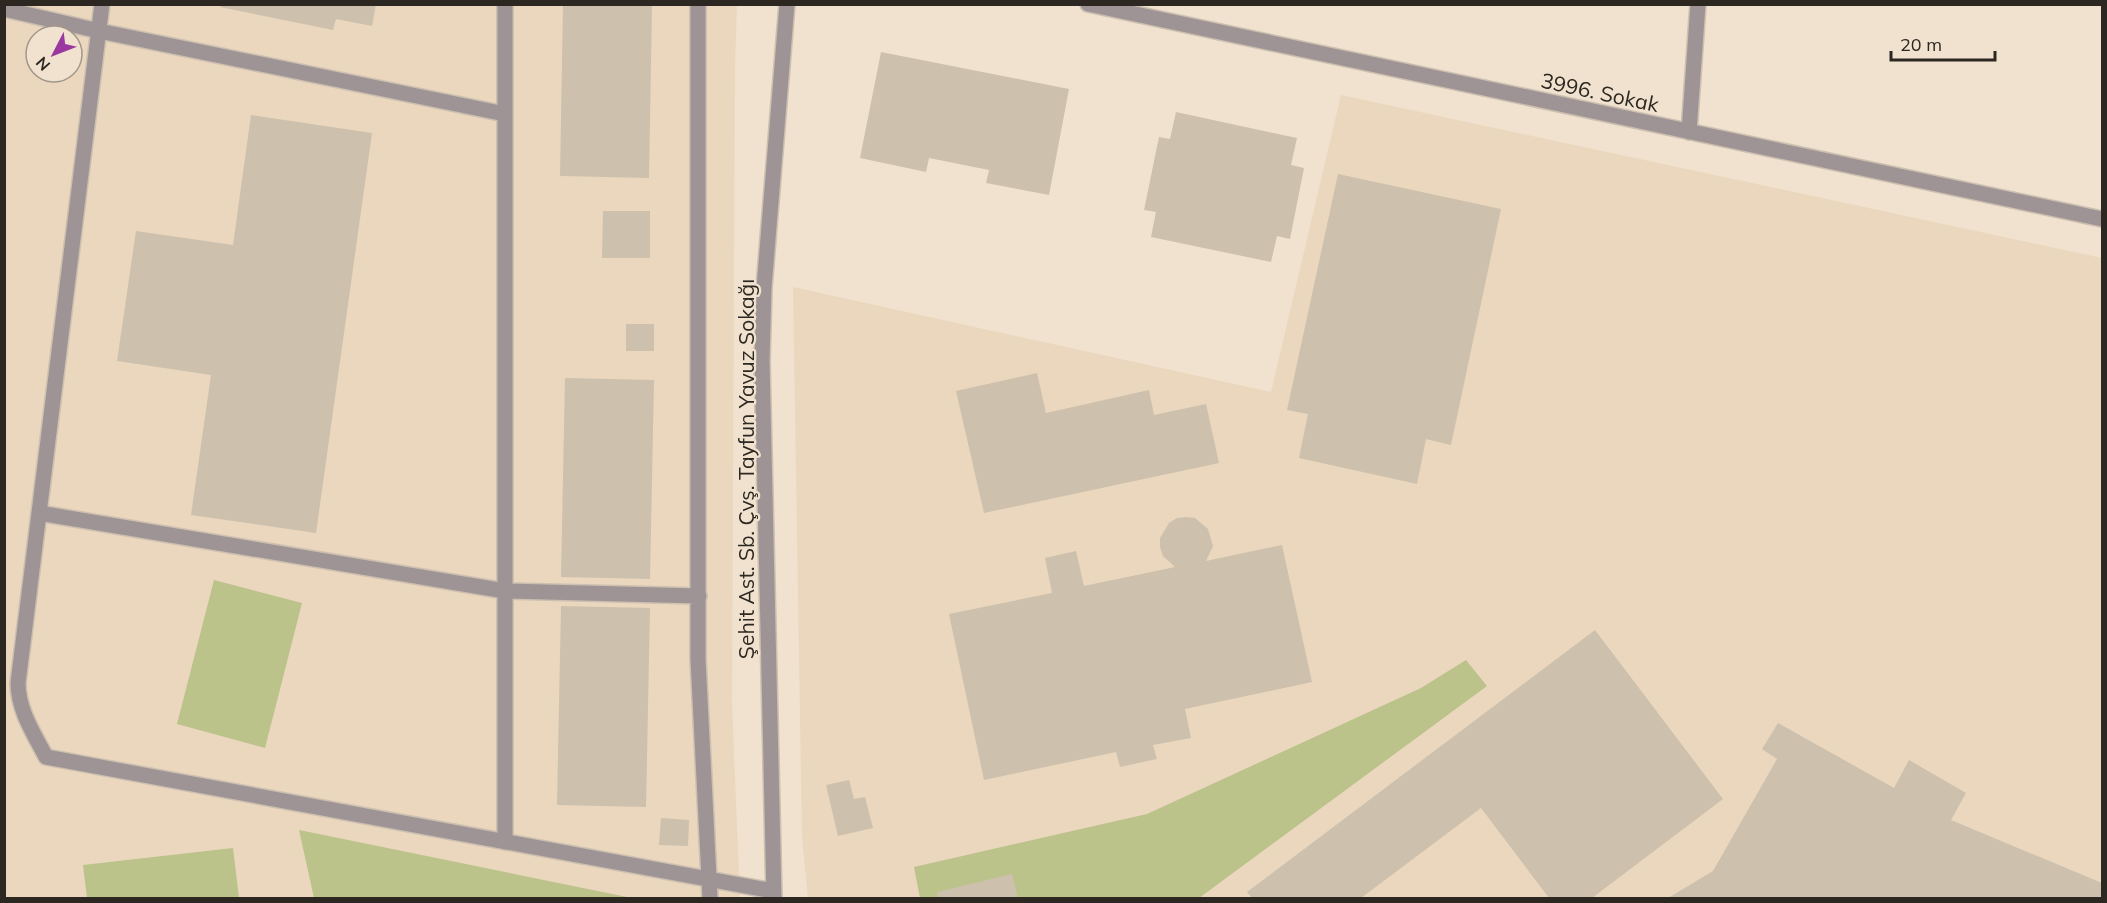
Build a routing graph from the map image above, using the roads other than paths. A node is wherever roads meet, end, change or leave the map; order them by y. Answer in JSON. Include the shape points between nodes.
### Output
{"nodes":[{"id":1,"x":102,"y":4,"type":"edge"},
{"id":2,"x":505,"y":4,"type":"edge"},
{"id":3,"x":699,"y":4,"type":"edge"},
{"id":4,"x":787,"y":4,"type":"edge"},
{"id":5,"x":1088,"y":4,"type":"edge"},
{"id":6,"x":1698,"y":4,"type":"edge"},
{"id":7,"x":4,"y":9,"type":"edge"},
{"id":8,"x":1141,"y":10,"type":"edge"},
{"id":9,"x":99,"y":31,"type":"junction"},
{"id":10,"x":505,"y":114,"type":"junction"},
{"id":11,"x":1689,"y":132,"type":"junction"},
{"id":12,"x":2103,"y":219,"type":"edge"},
{"id":13,"x":39,"y":513,"type":"junction"},
{"id":14,"x":505,"y":591,"type":"junction"},
{"id":15,"x":699,"y":596,"type":"junction"},
{"id":16,"x":505,"y":842,"type":"junction"},
{"id":17,"x":708,"y":879,"type":"junction"},
{"id":18,"x":773,"y":895,"type":"edge"},
{"id":19,"x":710,"y":898,"type":"edge"}],
"edges":[{"from":1,"to":9,"type":"street"},
{"from":2,"to":10,"type":"street"},
{"from":3,"to":15,"type":"street"},
{"from":4,"to":18,"type":"street","name":"Şehit Ast. Sb. Çvş. Tayfun Yavuz Sokağı","via":[[764,288],[762,361]]},
{"from":5,"to":8,"type":"street","name":"3996. Sokak"},
{"from":6,"to":11,"type":"street"},
{"from":7,"to":9,"type":"street"},
{"from":8,"to":11,"type":"street","name":"3996. Sokak"},
{"from":9,"to":10,"type":"street"},
{"from":9,"to":13,"type":"street"},
{"from":10,"to":14,"type":"street"},
{"from":11,"to":12,"type":"street","name":"3996. Sokak"},
{"from":13,"to":14,"type":"street"},
{"from":13,"to":16,"type":"street","via":[[18,695],[46,757]]},
{"from":14,"to":15,"type":"street"},
{"from":14,"to":16,"type":"street"},
{"from":15,"to":17,"type":"street","via":[[698,659]]},
{"from":16,"to":17,"type":"street"},
{"from":17,"to":18,"type":"street"},
{"from":17,"to":19,"type":"street"}]}
